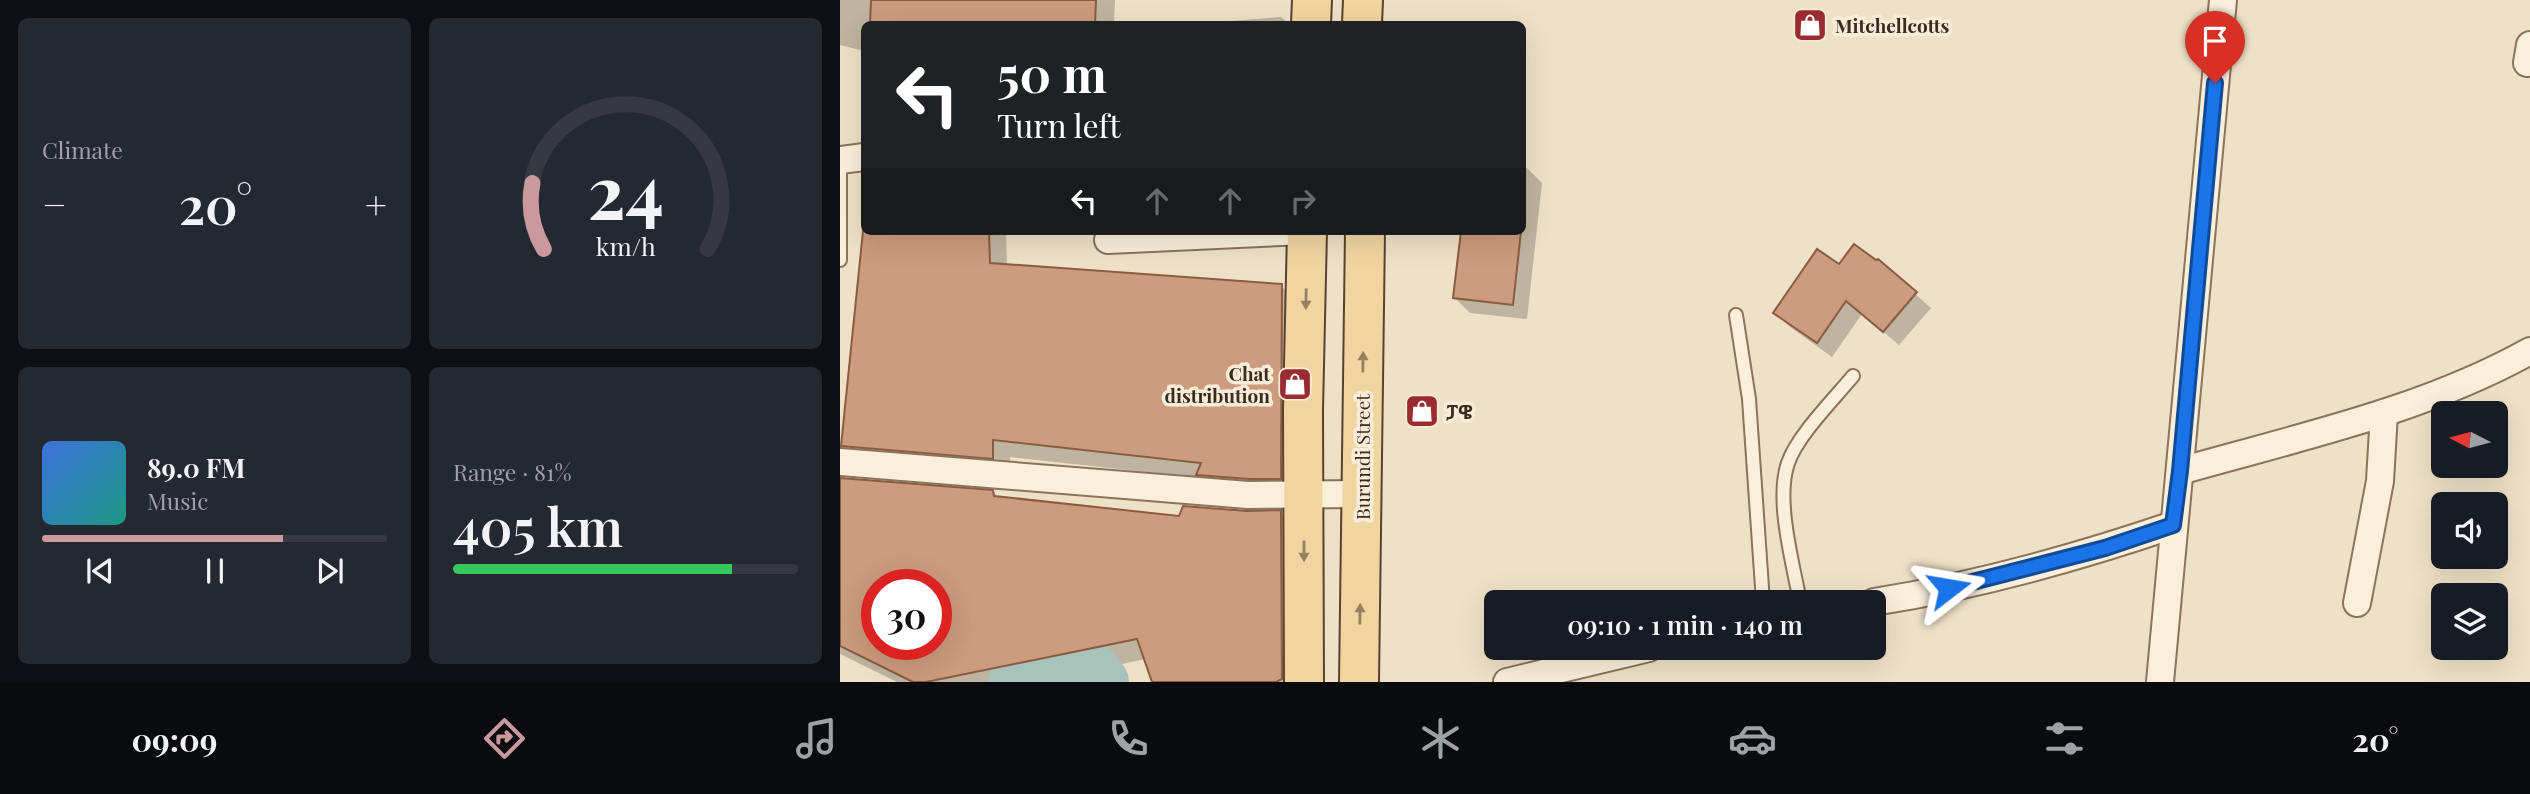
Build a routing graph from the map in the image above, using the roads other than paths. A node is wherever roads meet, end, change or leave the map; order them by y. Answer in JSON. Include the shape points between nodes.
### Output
{"nodes":[{"id":1,"x":1312,"y":0,"type":"edge"},
{"id":2,"x":1363,"y":0,"type":"edge"},
{"id":3,"x":2222,"y":0,"type":"edge"},
{"id":4,"x":1311,"y":21,"type":"edge"},
{"id":5,"x":1362,"y":21,"type":"edge"},
{"id":6,"x":861,"y":158,"type":"edge"},
{"id":7,"x":840,"y":160,"type":"edge"},
{"id":8,"x":840,"y":170,"type":"edge"},
{"id":9,"x":1217,"y":235,"type":"edge"},
{"id":10,"x":1305,"y":235,"type":"edge"},
{"id":11,"x":1366,"y":235,"type":"edge"},
{"id":12,"x":1108,"y":240,"type":"dead end"},
{"id":13,"x":840,"y":260,"type":"edge"},
{"id":14,"x":1736,"y":315,"type":"dead end"},
{"id":15,"x":2530,"y":351,"type":"edge"},
{"id":16,"x":1853,"y":376,"type":"dead end"},
{"id":17,"x":2385,"y":413,"type":"junction"},
{"id":18,"x":840,"y":462,"type":"edge"},
{"id":19,"x":2180,"y":471,"type":"junction"},
{"id":20,"x":1303,"y":494,"type":"junction"},
{"id":21,"x":1363,"y":494,"type":"junction"},
{"id":22,"x":2173,"y":525,"type":"junction"},
{"id":23,"x":1762,"y":590,"type":"edge"},
{"id":24,"x":1798,"y":590,"type":"edge"},
{"id":25,"x":1886,"y":600,"type":"edge"},
{"id":26,"x":2357,"y":603,"type":"dead end"},
{"id":27,"x":1599,"y":660,"type":"edge"},
{"id":28,"x":1304,"y":682,"type":"edge"},
{"id":29,"x":1359,"y":682,"type":"edge"},
{"id":30,"x":1507,"y":682,"type":"edge"},
{"id":31,"x":2160,"y":682,"type":"edge"}],
"edges":[{"from":1,"to":4,"type":"main road"},
{"from":2,"to":5,"type":"main road"},
{"from":3,"to":19,"type":"street"},
{"from":6,"to":7,"type":"street"},
{"from":8,"to":13,"type":"lane"},
{"from":9,"to":12,"type":"street"},
{"from":10,"to":20,"type":"main road","one_way":true},
{"from":21,"to":11,"type":"main road","name":"Burundi Street","one_way":true},
{"from":14,"to":23,"type":"lane","via":[[1749,398]]},
{"from":15,"to":17,"type":"street","via":[[2487,375]]},
{"from":16,"to":24,"type":"lane","via":[[1799,441],[1788,463],[1782,497]]},
{"from":17,"to":19,"type":"street"},
{"from":17,"to":26,"type":"street","via":[[2380,481]]},
{"from":18,"to":20,"type":"street","via":[[1248,495]]},
{"from":19,"to":22,"type":"street"},
{"from":20,"to":21,"type":"street"},
{"from":20,"to":28,"type":"main road","one_way":true},
{"from":29,"to":21,"type":"main road","name":"Burundi Street","one_way":true},
{"from":22,"to":25,"type":"street","via":[[2105,548]]},
{"from":22,"to":31,"type":"street"},
{"from":27,"to":30,"type":"street"}]}
